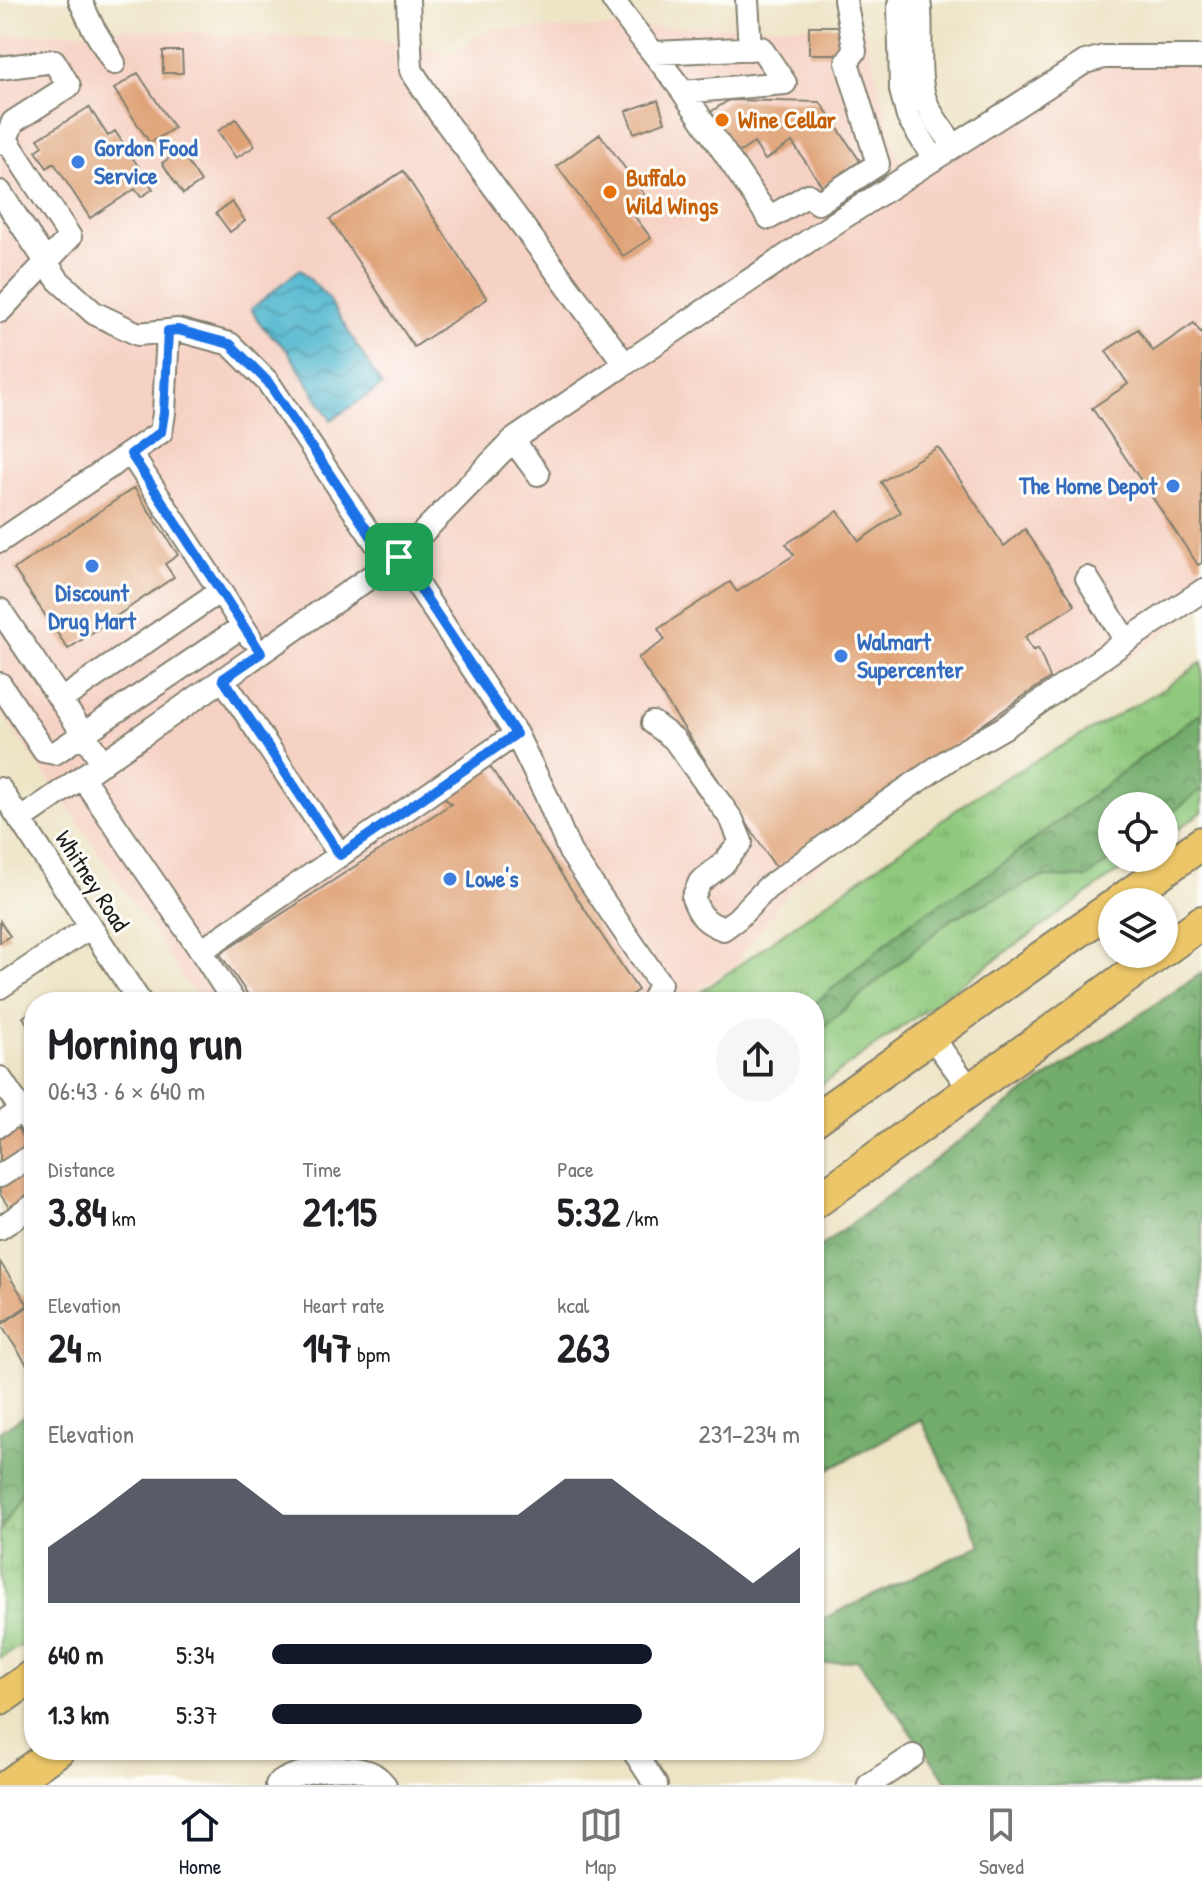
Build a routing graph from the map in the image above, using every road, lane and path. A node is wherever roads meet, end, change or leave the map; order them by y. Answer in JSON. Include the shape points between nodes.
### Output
{"nodes":[{"id":1,"x":80,"y":0,"type":"edge"},
{"id":2,"x":408,"y":0,"type":"edge"},
{"id":3,"x":613,"y":0,"type":"edge"},
{"id":4,"x":747,"y":0,"type":"edge"},
{"id":5,"x":845,"y":0,"type":"edge"},
{"id":6,"x":901,"y":0,"type":"edge"},
{"id":7,"x":919,"y":0,"type":"edge"},
{"id":8,"x":750,"y":49,"type":"junction"},
{"id":9,"x":655,"y":53,"type":"junction"},
{"id":10,"x":1202,"y":57,"type":"edge"},
{"id":11,"x":114,"y":63,"type":"dead end"},
{"id":12,"x":0,"y":68,"type":"edge"},
{"id":13,"x":683,"y":92,"type":"junction"},
{"id":14,"x":4,"y":131,"type":"edge"},
{"id":15,"x":954,"y":146,"type":"junction"},
{"id":16,"x":934,"y":159,"type":"junction"},
{"id":17,"x":0,"y":192,"type":"edge"},
{"id":18,"x":47,"y":263,"type":"junction"},
{"id":19,"x":0,"y":311,"type":"edge"},
{"id":20,"x":168,"y":331,"type":"junction"},
{"id":21,"x":625,"y":364,"type":"junction"},
{"id":22,"x":513,"y":440,"type":"junction"},
{"id":23,"x":131,"y":454,"type":"junction"},
{"id":24,"x":538,"y":474,"type":"dead end"},
{"id":25,"x":0,"y":541,"type":"edge"},
{"id":26,"x":399,"y":557,"type":"junction"},
{"id":27,"x":1087,"y":578,"type":"dead end"},
{"id":28,"x":220,"y":591,"type":"junction"},
{"id":29,"x":1202,"y":591,"type":"edge"},
{"id":30,"x":0,"y":610,"type":"edge"},
{"id":31,"x":243,"y":626,"type":"junction"},
{"id":32,"x":1126,"y":641,"type":"junction"},
{"id":33,"x":261,"y":653,"type":"junction"},
{"id":34,"x":223,"y":679,"type":"junction"},
{"id":35,"x":0,"y":684,"type":"edge"},
{"id":36,"x":61,"y":700,"type":"junction"},
{"id":37,"x":653,"y":723,"type":"dead end"},
{"id":38,"x":516,"y":734,"type":"junction"},
{"id":39,"x":84,"y":735,"type":"junction"},
{"id":40,"x":103,"y":763,"type":"junction"},
{"id":41,"x":82,"y":777,"type":"junction"},
{"id":42,"x":0,"y":789,"type":"edge"},
{"id":43,"x":20,"y":820,"type":"junction"},
{"id":44,"x":1202,"y":843,"type":"edge"},
{"id":45,"x":340,"y":855,"type":"junction"},
{"id":46,"x":1139,"y":888,"type":"edge"},
{"id":47,"x":1098,"y":917,"type":"edge"},
{"id":48,"x":1202,"y":922,"type":"edge"},
{"id":49,"x":90,"y":927,"type":"junction"},
{"id":50,"x":1178,"y":940,"type":"edge"},
{"id":51,"x":201,"y":951,"type":"junction"},
{"id":52,"x":1139,"y":968,"type":"edge"},
{"id":53,"x":0,"y":987,"type":"edge"},
{"id":54,"x":133,"y":992,"type":"edge"},
{"id":55,"x":228,"y":992,"type":"edge"},
{"id":56,"x":656,"y":992,"type":"edge"},
{"id":57,"x":931,"y":1036,"type":"junction"},
{"id":58,"x":0,"y":1078,"type":"edge"},
{"id":59,"x":971,"y":1090,"type":"junction"},
{"id":60,"x":824,"y":1113,"type":"edge"},
{"id":61,"x":24,"y":1114,"type":"edge"},
{"id":62,"x":24,"y":1121,"type":"edge"},
{"id":63,"x":0,"y":1125,"type":"edge"},
{"id":64,"x":24,"y":1160,"type":"edge"},
{"id":65,"x":0,"y":1176,"type":"edge"},
{"id":66,"x":824,"y":1196,"type":"edge"},
{"id":67,"x":24,"y":1212,"type":"edge"},
{"id":68,"x":0,"y":1228,"type":"edge"},
{"id":69,"x":24,"y":1660,"type":"edge"},
{"id":70,"x":0,"y":1674,"type":"edge"},
{"id":71,"x":24,"y":1682,"type":"edge"},
{"id":72,"x":0,"y":1699,"type":"edge"},
{"id":73,"x":913,"y":1756,"type":"dead end"},
{"id":74,"x":44,"y":1760,"type":"edge"},
{"id":75,"x":640,"y":1760,"type":"edge"},
{"id":76,"x":9,"y":1785,"type":"edge"},
{"id":77,"x":277,"y":1785,"type":"edge"},
{"id":78,"x":385,"y":1785,"type":"edge"},
{"id":79,"x":656,"y":1785,"type":"edge"},
{"id":80,"x":869,"y":1785,"type":"edge"}],
"edges":[{"from":1,"to":11,"type":"street"},
{"from":2,"to":21,"type":"street","via":[[411,70]]},
{"from":3,"to":9,"type":"street"},
{"from":4,"to":8,"type":"street"},
{"from":5,"to":13,"type":"street","via":[[855,51],[847,62],[878,164],[818,203],[808,195],[769,218]]},
{"from":6,"to":16,"type":"street","via":[[901,90],[908,117]]},
{"from":7,"to":15,"type":"street","via":[[922,87]]},
{"from":8,"to":9,"type":"street"},
{"from":8,"to":13,"type":"street","via":[[761,48],[785,83]]},
{"from":9,"to":13,"type":"street"},
{"from":10,"to":15,"type":"street","via":[[1104,57],[1085,62]]},
{"from":12,"to":14,"type":"street","via":[[54,61],[69,86]]},
{"from":14,"to":18,"type":"street","via":[[70,237]]},
{"from":15,"to":16,"type":"street"},
{"from":16,"to":21,"type":"street"},
{"from":17,"to":18,"type":"street"},
{"from":18,"to":19,"type":"street"},
{"from":18,"to":20,"type":"street","via":[[94,313],[138,334]]},
{"from":20,"to":23,"type":"street","via":[[161,432]]},
{"from":20,"to":26,"type":"street","via":[[230,344],[268,382],[377,545]]},
{"from":21,"to":22,"type":"street"},
{"from":22,"to":24,"type":"street"},
{"from":22,"to":26,"type":"street"},
{"from":23,"to":25,"type":"street"},
{"from":23,"to":28,"type":"street"},
{"from":26,"to":33,"type":"street"},
{"from":26,"to":38,"type":"street"},
{"from":27,"to":32,"type":"street"},
{"from":28,"to":31,"type":"street"},
{"from":28,"to":36,"type":"street"},
{"from":29,"to":32,"type":"street"},
{"from":30,"to":36,"type":"street"},
{"from":31,"to":33,"type":"street"},
{"from":31,"to":39,"type":"street"},
{"from":32,"to":37,"type":"street","via":[[854,825],[767,888],[723,929],[698,912],[693,898],[700,882],[741,842],[732,820],[674,739]]},
{"from":33,"to":34,"type":"street"},
{"from":34,"to":40,"type":"street"},
{"from":34,"to":45,"type":"street"},
{"from":35,"to":39,"type":"street","via":[[44,751],[55,753]]},
{"from":36,"to":39,"type":"street"},
{"from":38,"to":45,"type":"street"},
{"from":38,"to":56,"type":"street","via":[[570,852],[660,984]]},
{"from":39,"to":40,"type":"street"},
{"from":40,"to":41,"type":"street"},
{"from":41,"to":43,"type":"street"},
{"from":41,"to":51,"type":"street"},
{"from":42,"to":43,"type":"street","name":"Whitney Road"},
{"from":43,"to":49,"type":"street","name":"Whitney Road"},
{"from":44,"to":46,"type":"highway"},
{"from":45,"to":51,"type":"street"},
{"from":47,"to":57,"type":"highway"},
{"from":48,"to":50,"type":"highway"},
{"from":49,"to":53,"type":"street"},
{"from":49,"to":54,"type":"street","name":"Whitney Road"},
{"from":51,"to":55,"type":"street"},
{"from":52,"to":59,"type":"highway"},
{"from":57,"to":59,"type":"street"},
{"from":57,"to":60,"type":"highway"},
{"from":58,"to":61,"type":"street"},
{"from":59,"to":66,"type":"highway"},
{"from":62,"to":63,"type":"street"},
{"from":64,"to":65,"type":"street"},
{"from":67,"to":68,"type":"street"},
{"from":69,"to":70,"type":"highway"},
{"from":71,"to":72,"type":"highway"},
{"from":73,"to":80,"type":"street"},
{"from":74,"to":76,"type":"highway"},
{"from":75,"to":79,"type":"street"},
{"from":77,"to":78,"type":"street","via":[[290,1776],[346,1768],[368,1771]]}]}
